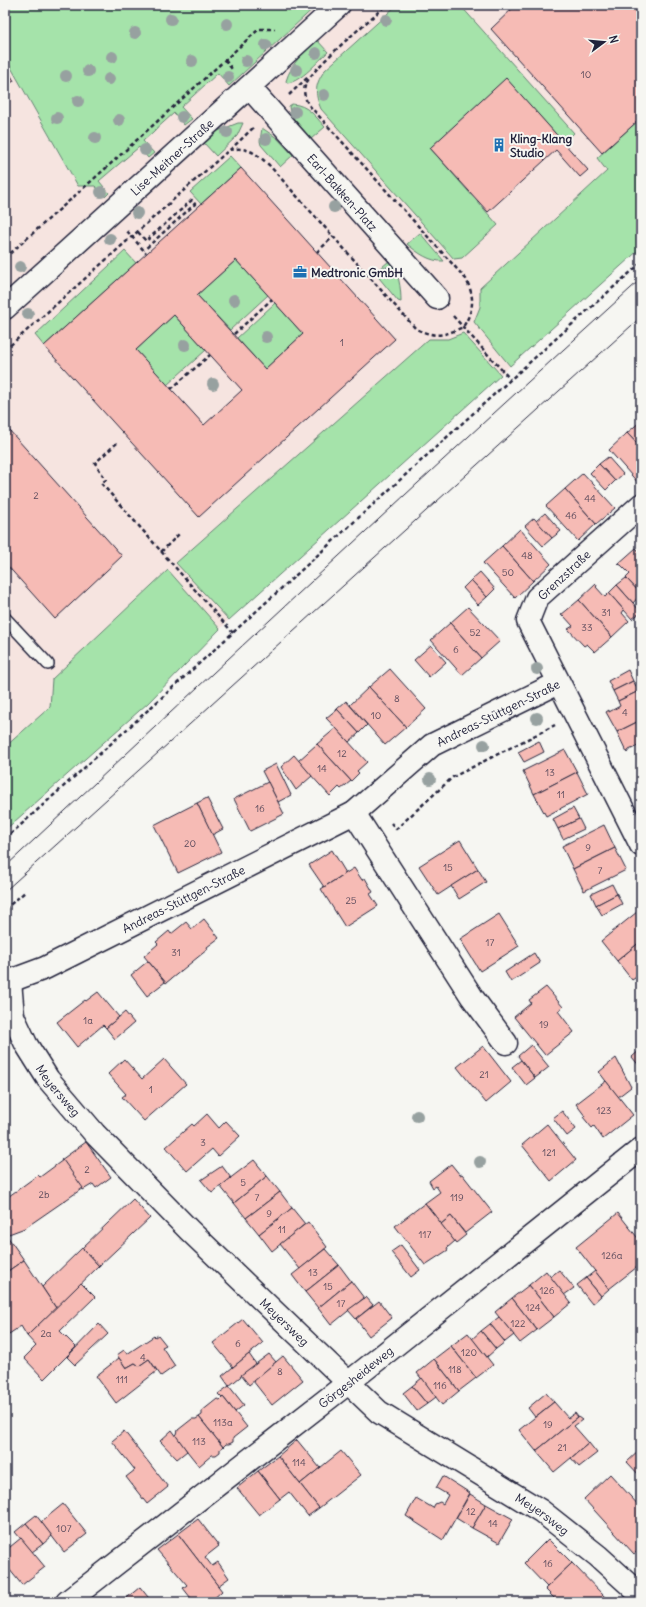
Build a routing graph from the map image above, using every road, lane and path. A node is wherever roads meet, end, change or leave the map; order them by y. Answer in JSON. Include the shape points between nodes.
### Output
{"nodes":[{"id":1,"x":339,"y":5,"type":"edge"},
{"id":2,"x":312,"y":30,"type":"junction"},
{"id":3,"x":249,"y":87,"type":"junction"},
{"id":4,"x":138,"y":232,"type":"dead end"},
{"id":5,"x":333,"y":237,"type":"dead end"},
{"id":6,"x":144,"y":250,"type":"junction"},
{"id":7,"x":317,"y":252,"type":"dead end"},
{"id":8,"x":146,"y":253,"type":"dead end"},
{"id":9,"x":5,"y":258,"type":"edge"},
{"id":10,"x":641,"y":263,"type":"edge"},
{"id":11,"x":437,"y":298,"type":"joint"},
{"id":12,"x":272,"y":299,"type":"dead end"},
{"id":13,"x":5,"y":308,"type":"edge"},
{"id":14,"x":234,"y":334,"type":"dead end"},
{"id":15,"x":5,"y":350,"type":"edge"},
{"id":16,"x":210,"y":355,"type":"dead end"},
{"id":17,"x":510,"y":379,"type":"junction"},
{"id":18,"x":171,"y":389,"type":"dead end"},
{"id":19,"x":117,"y":443,"type":"dead end"},
{"id":20,"x":641,"y":506,"type":"edge"},
{"id":21,"x":180,"y":533,"type":"dead end"},
{"id":22,"x":161,"y":552,"type":"junction"},
{"id":23,"x":5,"y":618,"type":"edge"},
{"id":24,"x":233,"y":633,"type":"junction"},
{"id":25,"x":48,"y":664,"type":"dead end"},
{"id":26,"x":558,"y":682,"type":"junction"},
{"id":27,"x":574,"y":714,"type":"junction"},
{"id":28,"x":371,"y":798,"type":"junction"},
{"id":29,"x":354,"y":813,"type":"junction"},
{"id":30,"x":5,"y":838,"type":"edge"},
{"id":31,"x":641,"y":845,"type":"edge"},
{"id":32,"x":24,"y":892,"type":"dead end"},
{"id":33,"x":5,"y":909,"type":"edge"},
{"id":34,"x":8,"y":980,"type":"edge"},
{"id":35,"x":506,"y":1043,"type":"dead end"},
{"id":36,"x":641,"y":1149,"type":"edge"},
{"id":37,"x":348,"y":1382,"type":"junction"},
{"id":38,"x":641,"y":1595,"type":"edge"},
{"id":39,"x":67,"y":1602,"type":"edge"}],
"edges":[{"from":1,"to":2,"type":"street","name":"Lise-Meitner-Straße"},
{"from":2,"to":3,"type":"street","name":"Lise-Meitner-Straße"},
{"from":2,"to":9,"type":"path","via":[[258,29]]},
{"from":3,"to":11,"type":"street","name":"Earl-Bakken-Platz"},
{"from":3,"to":13,"type":"street","name":"Lise-Meitner-Straße"},
{"from":4,"to":6,"type":"path","via":[[146,241],[192,200],[195,204]]},
{"from":5,"to":7,"type":"path"},
{"from":6,"to":8,"type":"path"},
{"from":6,"to":15,"type":"path","via":[[132,237]]},
{"from":10,"to":17,"type":"path"},
{"from":11,"to":17,"type":"path"},
{"from":12,"to":14,"type":"path"},
{"from":16,"to":18,"type":"path"},
{"from":17,"to":24,"type":"path"},
{"from":19,"to":22,"type":"path","via":[[95,463],[106,480],[101,483]]},
{"from":20,"to":26,"type":"street","name":"Grenzstraße","via":[[537,598],[528,621]]},
{"from":21,"to":22,"type":"path"},
{"from":22,"to":24,"type":"path"},
{"from":23,"to":25,"type":"lane"},
{"from":24,"to":30,"type":"path"},
{"from":26,"to":27,"type":"street","name":"Andreas-Stüttgen-Straße"},
{"from":26,"to":28,"type":"street","name":"Andreas-Stüttgen-Straße","via":[[432,745]]},
{"from":27,"to":28,"type":"path","via":[[453,777],[396,829]]},
{"from":27,"to":31,"type":"street","name":"Andreas-Stüttgen-Straße"},
{"from":28,"to":29,"type":"street","name":"Andreas-Stüttgen-Straße"},
{"from":29,"to":34,"type":"street","name":"Andreas-Stüttgen-Straße","via":[[45,968]]},
{"from":29,"to":35,"type":"street","via":[[472,997]]},
{"from":32,"to":33,"type":"path"},
{"from":34,"to":37,"type":"street","name":"Meyersweg","via":[[13,1016],[26,1044],[48,1079],[95,1134],[189,1230]]},
{"from":36,"to":37,"type":"street","name":"Görgesheideweg"},
{"from":37,"to":38,"type":"street","name":"Meyersweg","via":[[379,1412],[541,1511],[598,1556]]},
{"from":37,"to":39,"type":"street","name":"Görgesheideweg"}]}
